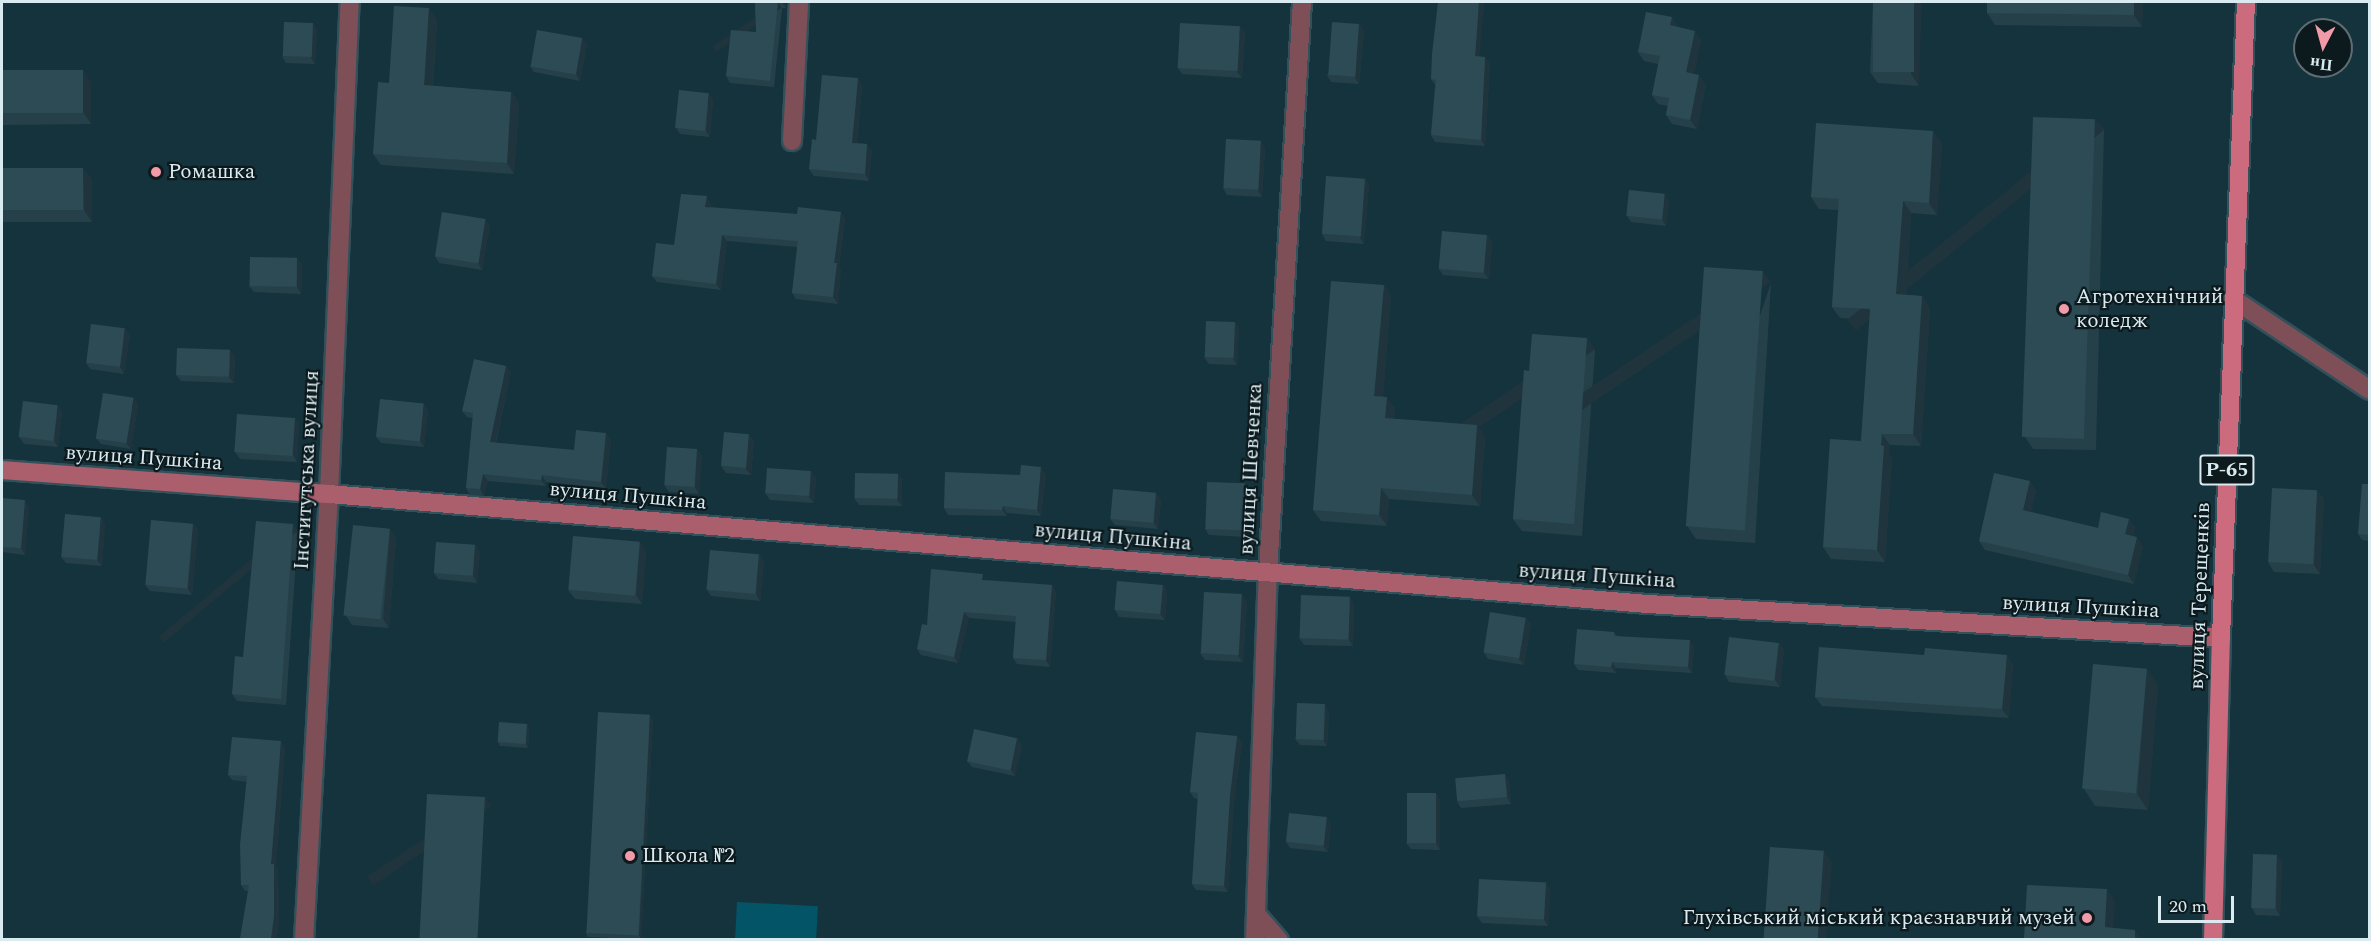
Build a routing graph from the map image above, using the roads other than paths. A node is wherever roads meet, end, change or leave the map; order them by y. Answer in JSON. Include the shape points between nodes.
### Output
{"nodes":[{"id":1,"x":350,"y":2,"type":"edge"},
{"id":2,"x":799,"y":2,"type":"edge"},
{"id":3,"x":1302,"y":2,"type":"edge"},
{"id":4,"x":2246,"y":2,"type":"edge"},
{"id":5,"x":792,"y":141,"type":"dead end"},
{"id":6,"x":2233,"y":299,"type":"junction"},
{"id":7,"x":2370,"y":390,"type":"edge"},
{"id":8,"x":2,"y":470,"type":"edge"},
{"id":9,"x":329,"y":494,"type":"junction"},
{"id":10,"x":1268,"y":572,"type":"junction"},
{"id":11,"x":2221,"y":638,"type":"junction"},
{"id":12,"x":1256,"y":914,"type":"junction"},
{"id":13,"x":304,"y":939,"type":"edge"},
{"id":14,"x":1255,"y":939,"type":"edge"},
{"id":15,"x":1279,"y":939,"type":"edge"},
{"id":16,"x":2213,"y":939,"type":"edge"}],
"edges":[{"from":1,"to":9,"type":"street","name":"Інститутська вулиця"},
{"from":2,"to":5,"type":"street"},
{"from":3,"to":10,"type":"street","name":"вулиця Шевченка"},
{"from":4,"to":6,"type":"main road","name":"вулиця Терещенків","number":"Р-65"},
{"from":6,"to":7,"type":"street"},
{"from":6,"to":11,"type":"main road","name":"вулиця Терещенків","number":"Р-65"},
{"from":8,"to":9,"type":"street","name":"вулиця Пушкіна"},
{"from":9,"to":10,"type":"street","name":"вулиця Пушкіна"},
{"from":9,"to":13,"type":"street","name":"Інститутська вулиця"},
{"from":10,"to":11,"type":"street","name":"вулиця Пушкіна","via":[[1648,604]]},
{"from":10,"to":12,"type":"street","name":"вулиця Шевченка"},
{"from":11,"to":16,"type":"main road","name":"вулиця Терещенків","number":"Р-65"},
{"from":12,"to":14,"type":"street","name":"вулиця Шевченка"},
{"from":12,"to":15,"type":"street"}]}
